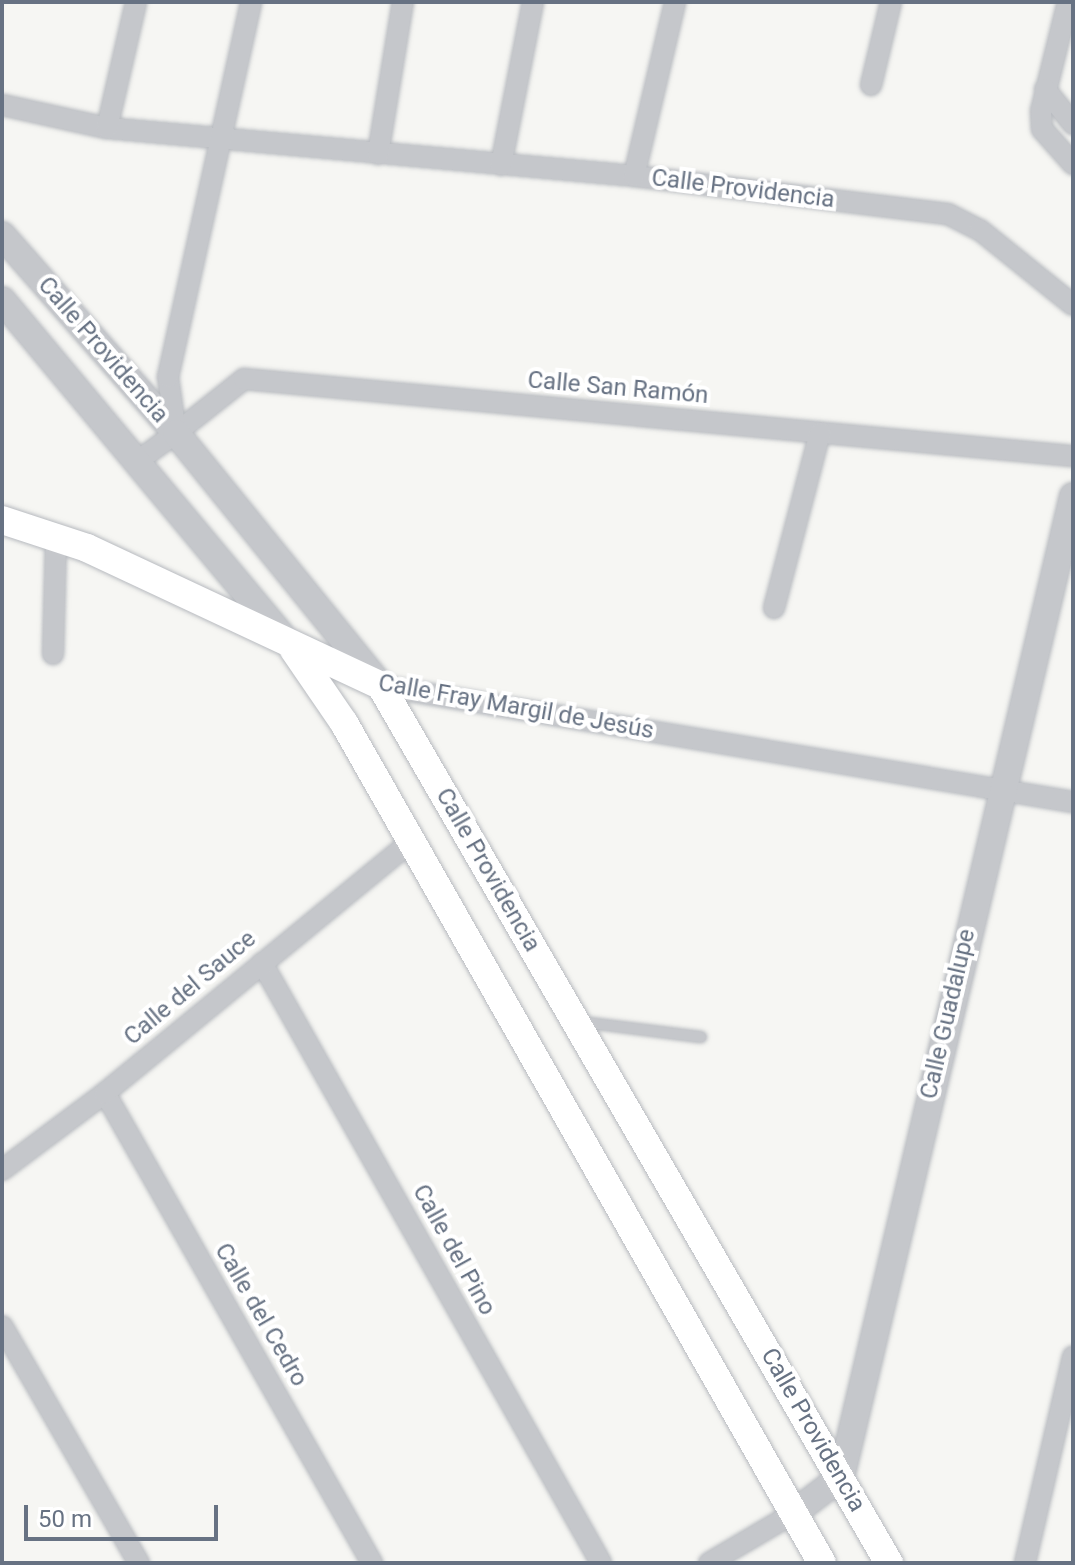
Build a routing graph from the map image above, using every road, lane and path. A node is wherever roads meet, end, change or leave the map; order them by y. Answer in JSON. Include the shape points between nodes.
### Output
{"nodes":[{"id":1,"x":136,"y":2,"type":"edge"},
{"id":2,"x":251,"y":2,"type":"edge"},
{"id":3,"x":403,"y":2,"type":"edge"},
{"id":4,"x":533,"y":2,"type":"edge"},
{"id":5,"x":675,"y":2,"type":"edge"},
{"id":6,"x":891,"y":2,"type":"edge"},
{"id":7,"x":1068,"y":2,"type":"edge"},
{"id":8,"x":871,"y":85,"type":"dead end"},
{"id":9,"x":1045,"y":89,"type":"junction"},
{"id":10,"x":2,"y":105,"type":"edge"},
{"id":11,"x":1073,"y":124,"type":"edge"},
{"id":12,"x":107,"y":128,"type":"junction"},
{"id":13,"x":220,"y":139,"type":"junction"},
{"id":14,"x":378,"y":154,"type":"junction"},
{"id":15,"x":1073,"y":164,"type":"edge"},
{"id":16,"x":501,"y":165,"type":"junction"},
{"id":17,"x":634,"y":176,"type":"junction"},
{"id":18,"x":2,"y":235,"type":"edge"},
{"id":19,"x":2,"y":300,"type":"edge"},
{"id":20,"x":1073,"y":305,"type":"edge"},
{"id":21,"x":176,"y":433,"type":"junction"},
{"id":22,"x":820,"y":433,"type":"junction"},
{"id":23,"x":1073,"y":456,"type":"edge"},
{"id":24,"x":139,"y":460,"type":"junction"},
{"id":25,"x":1073,"y":496,"type":"edge"},
{"id":26,"x":6,"y":526,"type":"edge"},
{"id":27,"x":56,"y":537,"type":"junction"},
{"id":28,"x":774,"y":608,"type":"dead end"},
{"id":29,"x":293,"y":649,"type":"junction"},
{"id":30,"x":53,"y":654,"type":"dead end"},
{"id":31,"x":381,"y":686,"type":"junction"},
{"id":32,"x":1000,"y":789,"type":"junction"},
{"id":33,"x":1073,"y":802,"type":"edge"},
{"id":34,"x":409,"y":843,"type":"junction"},
{"id":35,"x":262,"y":963,"type":"junction"},
{"id":36,"x":576,"y":1021,"type":"junction"},
{"id":37,"x":701,"y":1037,"type":"dead end"},
{"id":38,"x":105,"y":1093,"type":"junction"},
{"id":39,"x":2,"y":1170,"type":"edge"},
{"id":40,"x":2,"y":1326,"type":"edge"},
{"id":41,"x":1073,"y":1356,"type":"edge"},
{"id":42,"x":841,"y":1477,"type":"junction"},
{"id":43,"x":794,"y":1513,"type":"junction"},
{"id":44,"x":139,"y":1563,"type":"edge"},
{"id":45,"x":372,"y":1563,"type":"edge"},
{"id":46,"x":601,"y":1563,"type":"edge"},
{"id":47,"x":709,"y":1563,"type":"edge"},
{"id":48,"x":822,"y":1563,"type":"edge"},
{"id":49,"x":889,"y":1563,"type":"edge"},
{"id":50,"x":1025,"y":1563,"type":"edge"}],
"edges":[{"from":1,"to":12,"type":"street"},
{"from":2,"to":13,"type":"street"},
{"from":3,"to":14,"type":"street"},
{"from":4,"to":16,"type":"street"},
{"from":5,"to":17,"type":"street"},
{"from":6,"to":8,"type":"street"},
{"from":7,"to":9,"type":"street"},
{"from":9,"to":11,"type":"street"},
{"from":9,"to":15,"type":"street","via":[[1042,129]]},
{"from":10,"to":12,"type":"street","name":"Calle Providencia"},
{"from":12,"to":13,"type":"street","name":"Calle Providencia"},
{"from":13,"to":14,"type":"street","name":"Calle Providencia"},
{"from":13,"to":21,"type":"street","via":[[168,377]]},
{"from":14,"to":16,"type":"street","name":"Calle Providencia"},
{"from":16,"to":17,"type":"street","name":"Calle Providencia"},
{"from":17,"to":20,"type":"street","name":"Calle Providencia","via":[[948,214],[980,230]]},
{"from":18,"to":21,"type":"street","name":"Calle Providencia"},
{"from":19,"to":24,"type":"street","name":"Calle Providencia"},
{"from":21,"to":22,"type":"street","name":"Calle San Ramón","via":[[244,379]]},
{"from":21,"to":24,"type":"street","name":"Calle San Ramón"},
{"from":21,"to":31,"type":"street","name":"Calle Providencia"},
{"from":22,"to":23,"type":"street","name":"Calle San Ramón"},
{"from":22,"to":28,"type":"street"},
{"from":24,"to":29,"type":"street","name":"Calle Providencia"},
{"from":25,"to":32,"type":"street","name":"Calle Guadalupe"},
{"from":26,"to":27,"type":"main road","name":"Calle Fray Margil de Jesús"},
{"from":27,"to":29,"type":"main road","name":"Calle Fray Margil de Jesús"},
{"from":27,"to":30,"type":"street"},
{"from":29,"to":31,"type":"main road","name":"Calle Fray Margil de Jesús"},
{"from":29,"to":34,"type":"main road","name":"Calle Providencia","via":[[344,723]]},
{"from":31,"to":32,"type":"street","name":"Calle Fray Margil de Jesús"},
{"from":31,"to":36,"type":"main road","name":"Calle Providencia"},
{"from":32,"to":33,"type":"street","name":"Calle Fray Margil de Jesús"},
{"from":32,"to":42,"type":"street","name":"Calle Guadalupe"},
{"from":34,"to":35,"type":"street","name":"Calle del Sauce"},
{"from":34,"to":43,"type":"main road","name":"Calle Providencia"},
{"from":35,"to":38,"type":"street","name":"Calle del Sauce"},
{"from":35,"to":46,"type":"street","name":"Calle del Pino"},
{"from":36,"to":37,"type":"lane"},
{"from":36,"to":42,"type":"main road","name":"Calle Providencia"},
{"from":38,"to":39,"type":"street","name":"Calle del Sauce"},
{"from":38,"to":45,"type":"street","name":"Calle del Cedro"},
{"from":40,"to":44,"type":"street"},
{"from":41,"to":50,"type":"street"},
{"from":42,"to":43,"type":"street"},
{"from":42,"to":49,"type":"main road","name":"Calle Providencia"},
{"from":43,"to":47,"type":"street"},
{"from":43,"to":48,"type":"main road","name":"Calle Providencia"}]}
